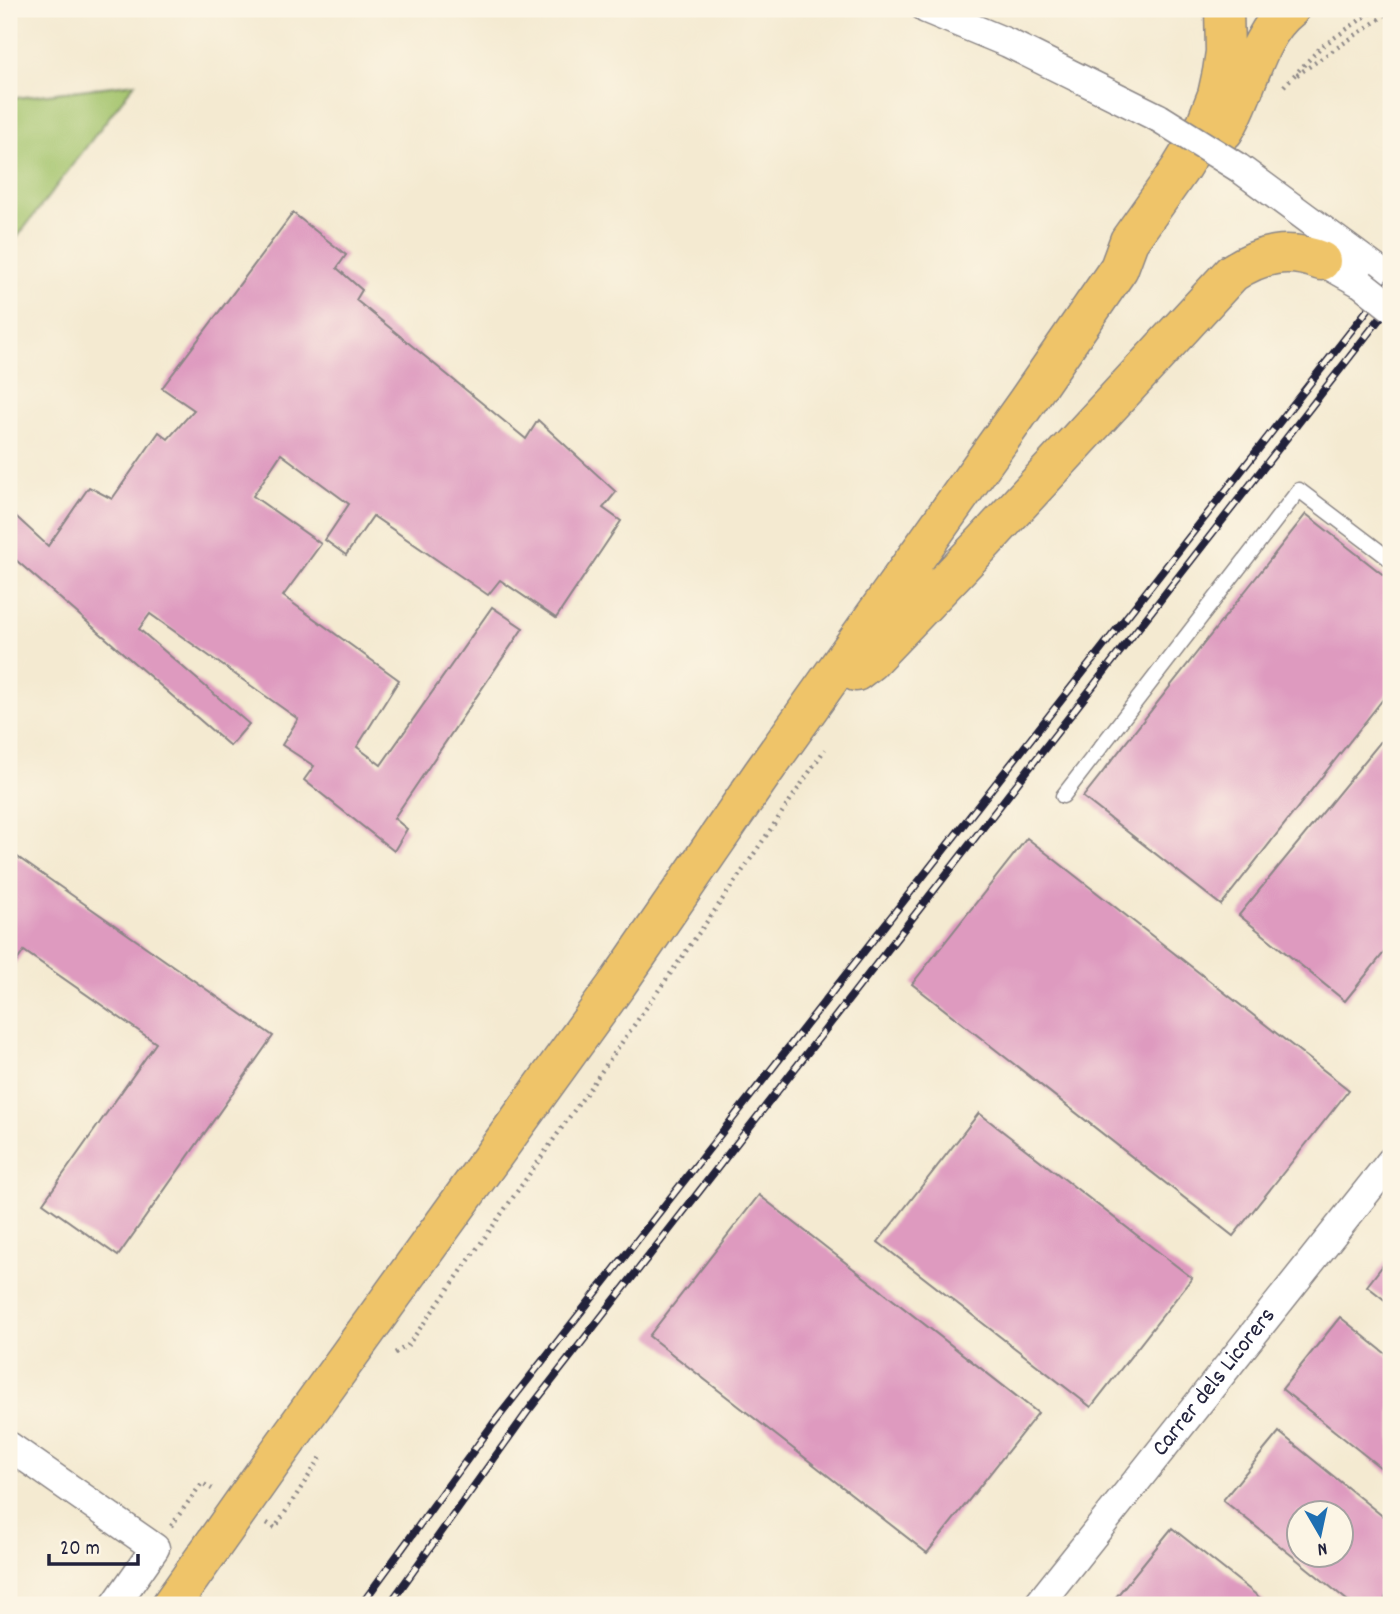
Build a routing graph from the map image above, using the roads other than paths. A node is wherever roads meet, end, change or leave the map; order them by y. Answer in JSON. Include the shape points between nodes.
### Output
{"nodes":[{"id":1,"x":926,"y":9,"type":"edge"},
{"id":2,"x":1224,"y":9,"type":"edge"},
{"id":3,"x":1290,"y":9,"type":"edge"},
{"id":4,"x":1321,"y":261,"type":"joint"},
{"id":5,"x":1119,"y":268,"type":"junction"},
{"id":6,"x":1376,"y":277,"type":"edge"},
{"id":7,"x":1391,"y":307,"type":"edge"},
{"id":8,"x":1391,"y":560,"type":"edge"},
{"id":9,"x":812,"y":704,"type":"junction"},
{"id":10,"x":1063,"y":796,"type":"dead end"},
{"id":11,"x":1391,"y":1161,"type":"edge"},
{"id":12,"x":9,"y":1446,"type":"edge"},
{"id":13,"x":115,"y":1605,"type":"edge"},
{"id":14,"x":171,"y":1605,"type":"edge"},
{"id":15,"x":1038,"y":1605,"type":"edge"}],
"edges":[{"from":1,"to":6,"type":"street","bridge":true,"via":[[1158,118],[1239,168]]},
{"from":2,"to":5,"type":"main road","via":[[1222,72],[1202,133],[1129,241]]},
{"from":3,"to":5,"type":"main road","via":[[1261,49],[1216,145],[1143,249]]},
{"from":4,"to":6,"type":"street"},
{"from":4,"to":9,"type":"main road","via":[[1274,254],[1256,258],[1232,273],[869,662]]},
{"from":5,"to":9,"type":"main road"},
{"from":6,"to":7,"type":"street","bridge":true},
{"from":8,"to":10,"type":"lane","via":[[1299,491]]},
{"from":9,"to":14,"type":"main road","via":[[618,983]]},
{"from":11,"to":15,"type":"street","name":"Carrer dels Licorers"},
{"from":12,"to":13,"type":"street","via":[[155,1548]]}]}
